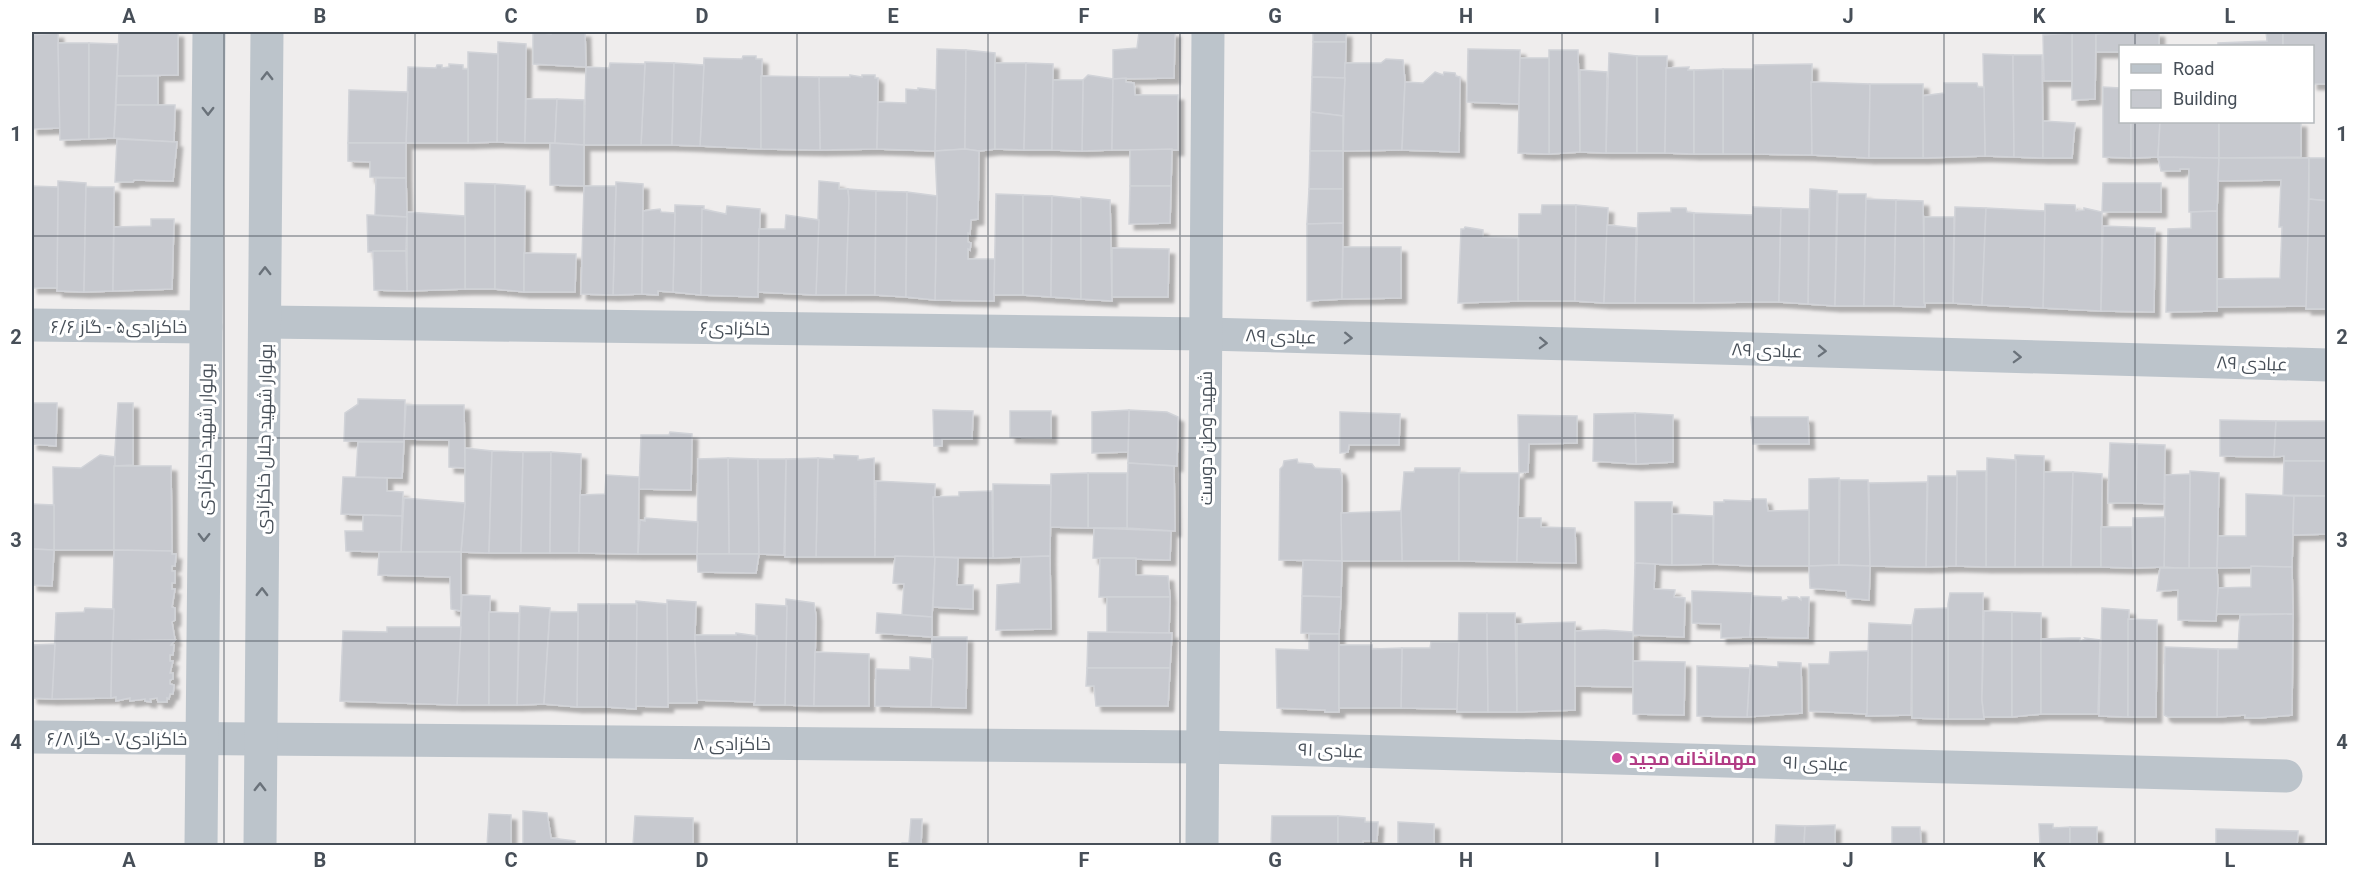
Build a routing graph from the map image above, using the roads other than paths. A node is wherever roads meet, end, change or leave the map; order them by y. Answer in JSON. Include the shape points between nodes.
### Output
{"nodes":[{"id":1,"x":208,"y":32,"type":"edge"},
{"id":2,"x":267,"y":32,"type":"edge"},
{"id":3,"x":1208,"y":32,"type":"edge"},
{"id":4,"x":265,"y":322,"type":"junction"},
{"id":5,"x":32,"y":325,"type":"edge"},
{"id":6,"x":206,"y":327,"type":"junction"},
{"id":7,"x":1206,"y":334,"type":"junction"},
{"id":8,"x":2328,"y":365,"type":"edge"},
{"id":9,"x":32,"y":737,"type":"edge"},
{"id":10,"x":202,"y":739,"type":"junction"},
{"id":11,"x":261,"y":739,"type":"junction"},
{"id":12,"x":1203,"y":747,"type":"junction"},
{"id":13,"x":2286,"y":776,"type":"dead end"},
{"id":14,"x":201,"y":846,"type":"edge"},
{"id":15,"x":260,"y":846,"type":"edge"},
{"id":16,"x":1202,"y":846,"type":"edge"}],
"edges":[{"from":1,"to":6,"type":"street","name":"بولوار شهید خاکزادی","one_way":true},
{"from":4,"to":2,"type":"street","name":"بولوار شهید جلال خاکزادی","one_way":true},
{"from":3,"to":7,"type":"street","name":"شهید وطن دوست"},
{"from":4,"to":7,"type":"street","name":"خاکزادی۶"},
{"from":11,"to":4,"type":"street","name":"بولوار شهید جلال خاکزادی","one_way":true},
{"from":5,"to":6,"type":"street","name":"خاکزادی۵ - گاز ۶/۶"},
{"from":6,"to":10,"type":"street","name":"بولوار شهید خاکزادی","one_way":true},
{"from":7,"to":8,"type":"street","name":"عبادی ۸۹","one_way":true},
{"from":7,"to":12,"type":"street","name":"شهید وطن دوست"},
{"from":9,"to":10,"type":"street","name":"خاکزادی۷ - گاز ۶/۸"},
{"from":10,"to":11,"type":"street","name":"خاکزادی۷ - گاز ۶/۸"},
{"from":10,"to":14,"type":"street","name":"بولوار شهید خاکزادی"},
{"from":11,"to":12,"type":"street","name":"خاکزادی ۸"},
{"from":15,"to":11,"type":"street","name":"بولوار شهید جلال خاکزادی","one_way":true},
{"from":12,"to":13,"type":"street","name":"عبادی ۹۱"},
{"from":12,"to":16,"type":"street","name":"شهید وطن دوست"}]}
